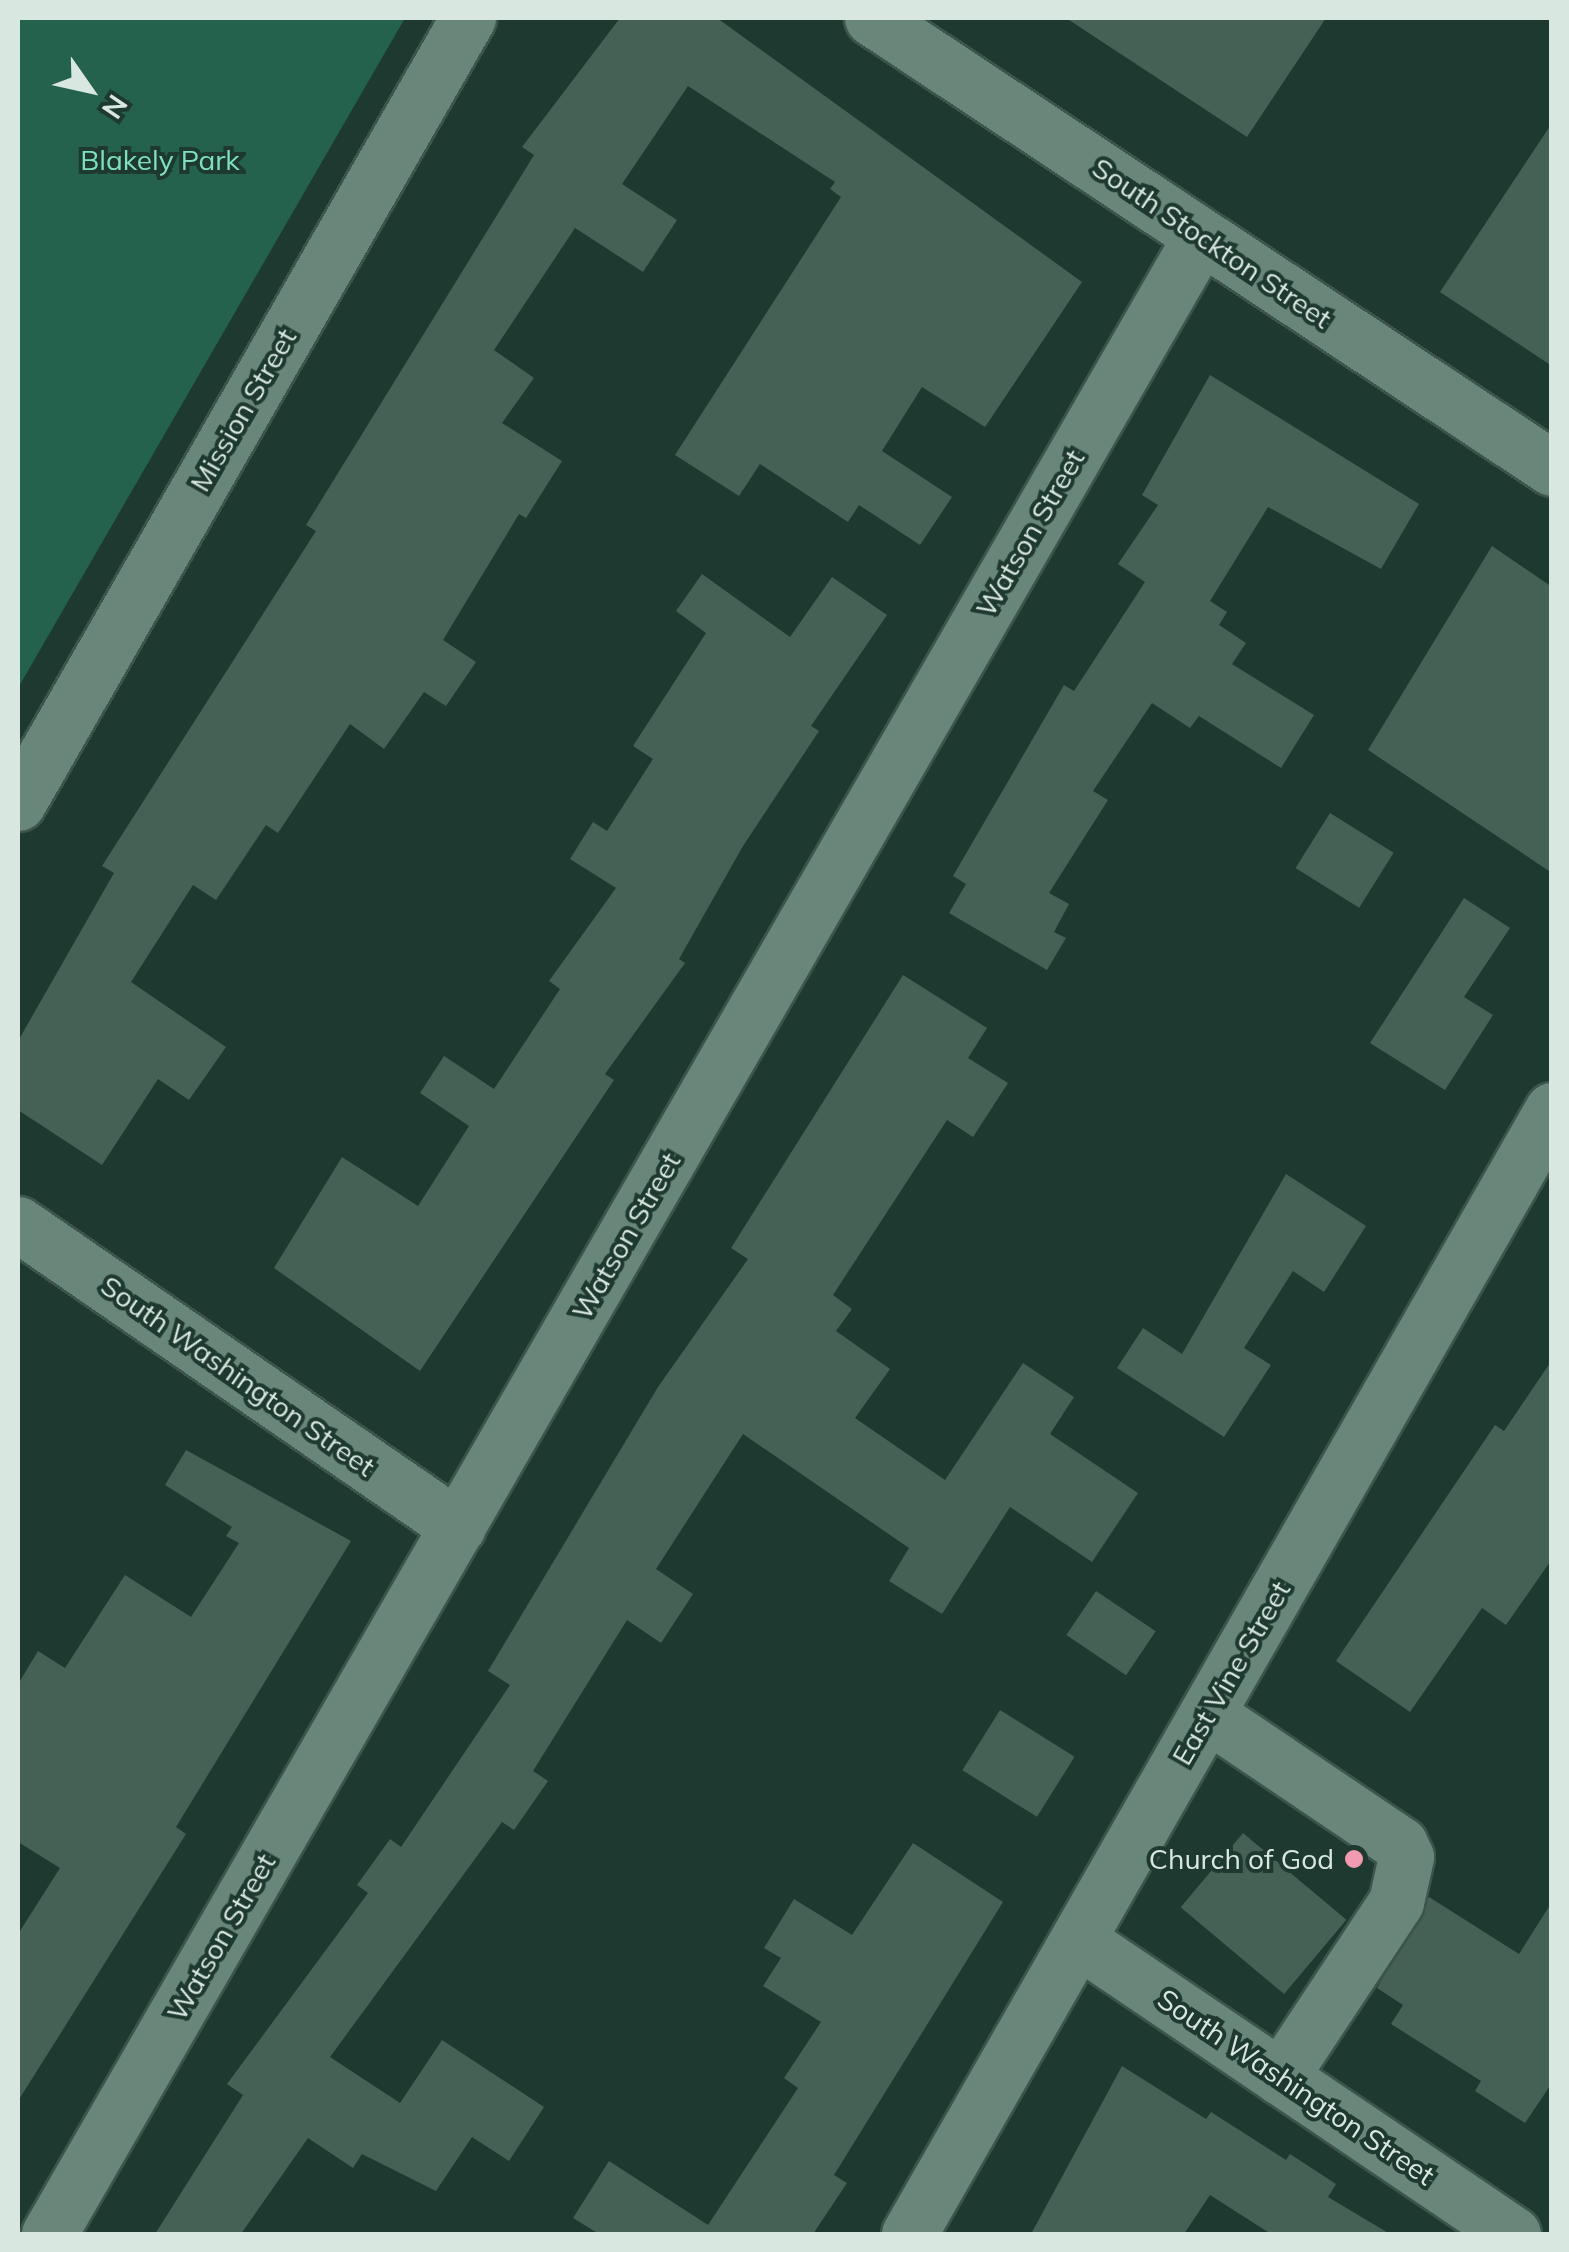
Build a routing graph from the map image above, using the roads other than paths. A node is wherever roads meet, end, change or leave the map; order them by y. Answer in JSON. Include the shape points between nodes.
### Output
{"nodes":[{"id":1,"x":468,"y":18,"type":"edge"},
{"id":2,"x":872,"y":18,"type":"edge"},
{"id":3,"x":1201,"y":236,"type":"junction"},
{"id":4,"x":1552,"y":468,"type":"edge"},
{"id":5,"x":18,"y":803,"type":"edge"},
{"id":6,"x":1552,"y":1110,"type":"edge"},
{"id":7,"x":18,"y":1224,"type":"edge"},
{"id":8,"x":458,"y":1527,"type":"junction"},
{"id":9,"x":1207,"y":1714,"type":"junction"},
{"id":10,"x":1078,"y":1940,"type":"junction"},
{"id":11,"x":1280,"y":2077,"type":"junction"},
{"id":12,"x":50,"y":2234,"type":"edge"},
{"id":13,"x":909,"y":2234,"type":"edge"},
{"id":14,"x":1513,"y":2234,"type":"edge"}],
"edges":[{"from":1,"to":5,"type":"street","name":"Mission Street"},
{"from":2,"to":3,"type":"street","name":"South Stockton Street"},
{"from":3,"to":4,"type":"street","name":"South Stockton Street"},
{"from":3,"to":8,"type":"street","name":"Watson Street"},
{"from":6,"to":9,"type":"street","name":"East Vine Street"},
{"from":7,"to":8,"type":"street","name":"South Washington Street"},
{"from":8,"to":12,"type":"street","name":"Watson Street"},
{"from":9,"to":10,"type":"street","name":"East Vine Street"},
{"from":9,"to":11,"type":"street","via":[[1400,1844],[1406,1857],[1396,1902]]},
{"from":10,"to":11,"type":"street","name":"South Washington Street"},
{"from":10,"to":13,"type":"street","name":"East Vine Street"},
{"from":11,"to":14,"type":"street","name":"South Washington Street"}]}
